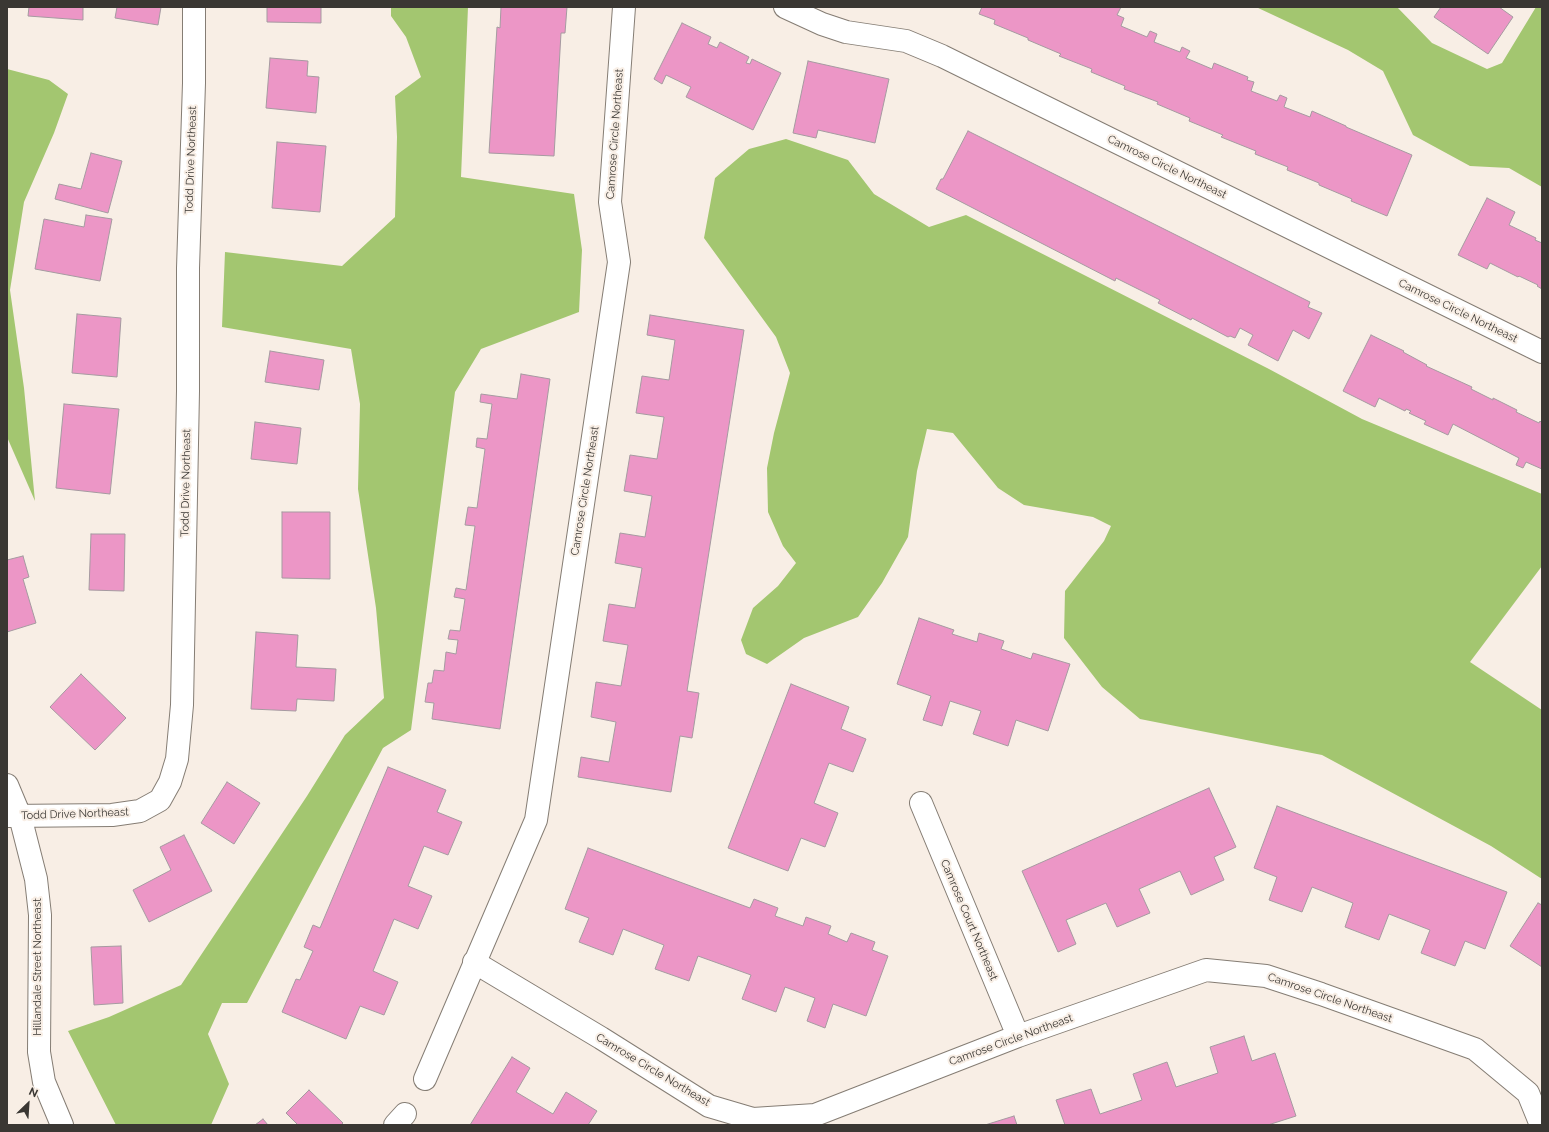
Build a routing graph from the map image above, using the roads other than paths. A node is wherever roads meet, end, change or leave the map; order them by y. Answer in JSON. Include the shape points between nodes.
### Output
{"nodes":[{"id":1,"x":194,"y":7,"type":"edge"},
{"id":2,"x":624,"y":7,"type":"edge"},
{"id":3,"x":785,"y":7,"type":"edge"},
{"id":4,"x":1542,"y":352,"type":"edge"},
{"id":5,"x":7,"y":785,"type":"edge"},
{"id":6,"x":921,"y":803,"type":"dead end"},
{"id":7,"x":13,"y":816,"type":"edge"},
{"id":8,"x":474,"y":962,"type":"junction"},
{"id":9,"x":1018,"y":1036,"type":"junction"},
{"id":10,"x":425,"y":1080,"type":"dead end"},
{"id":11,"x":62,"y":1125,"type":"edge"},
{"id":12,"x":1541,"y":1125,"type":"edge"}],
"edges":[{"from":1,"to":7,"type":"street","name":"Todd Drive Northeast","via":[[182,705],[177,759],[170,782],[160,800],[140,811],[112,815]]},
{"from":2,"to":8,"type":"street","name":"Camrose Circle Northeast","via":[[610,202],[619,262],[536,820]]},
{"from":3,"to":4,"type":"street","name":"Camrose Circle Northeast","via":[[846,32],[906,41],[942,56]]},
{"from":5,"to":7,"type":"street","name":"Hillandale Street Northeast"},
{"from":6,"to":9,"type":"street","name":"Camrose Court Northeast"},
{"from":7,"to":11,"type":"street","name":"Hillandale Street Northeast","via":[[36,879],[40,915],[38,1052],[44,1082]]},
{"from":8,"to":9,"type":"street","name":"Camrose Circle Northeast","via":[[709,1106],[753,1119],[815,1115]]},
{"from":8,"to":10,"type":"street","name":"Camrose Circle Northeast"},
{"from":9,"to":12,"type":"street","name":"Camrose Circle Northeast","via":[[1206,970],[1266,976],[1475,1049],[1528,1092]]}]}
